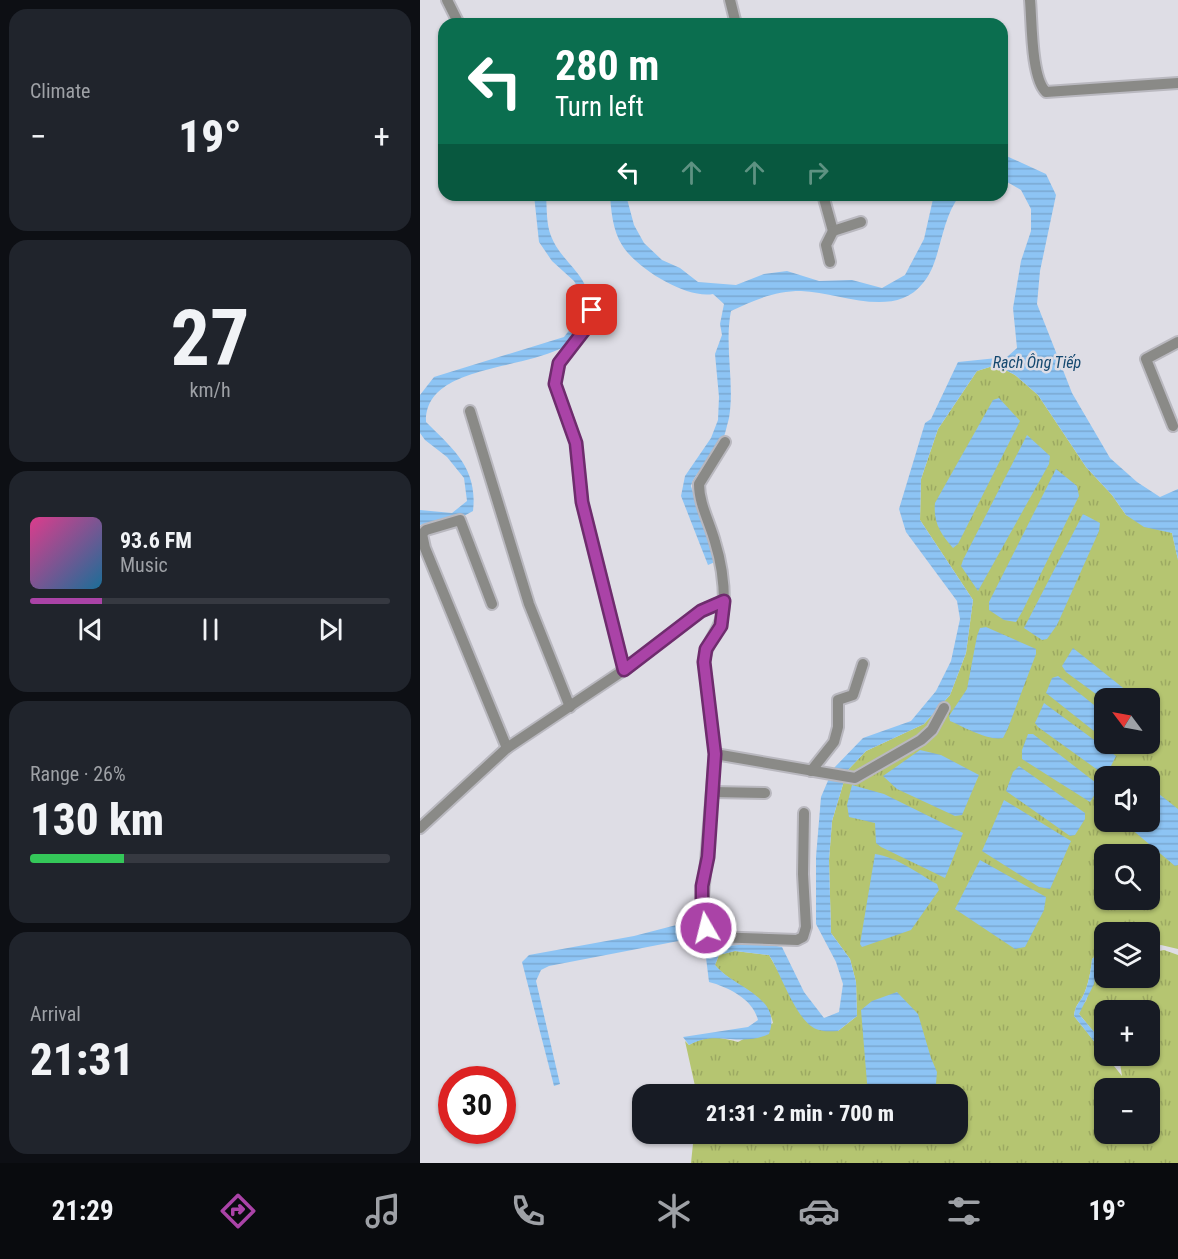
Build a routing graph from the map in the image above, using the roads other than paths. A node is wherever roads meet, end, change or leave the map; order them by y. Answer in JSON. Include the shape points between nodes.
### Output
{"nodes":[{"id":1,"x":447,"y":0,"type":"edge"},
{"id":2,"x":730,"y":0,"type":"edge"},
{"id":3,"x":1030,"y":0,"type":"edge"},
{"id":4,"x":456,"y":18,"type":"edge"},
{"id":5,"x":734,"y":18,"type":"edge"},
{"id":6,"x":1178,"y":83,"type":"edge"},
{"id":7,"x":825,"y":201,"type":"edge"},
{"id":8,"x":861,"y":222,"type":"dead end"},
{"id":9,"x":833,"y":231,"type":"junction"},
{"id":10,"x":830,"y":262,"type":"dead end"},
{"id":11,"x":589,"y":293,"type":"dead end"},
{"id":12,"x":1178,"y":342,"type":"edge"},
{"id":13,"x":470,"y":411,"type":"dead end"},
{"id":14,"x":1173,"y":426,"type":"dead end"},
{"id":15,"x":725,"y":442,"type":"dead end"},
{"id":16,"x":724,"y":601,"type":"junction"},
{"id":17,"x":492,"y":604,"type":"dead end"},
{"id":18,"x":863,"y":664,"type":"dead end"},
{"id":19,"x":624,"y":670,"type":"junction"},
{"id":20,"x":570,"y":707,"type":"junction"},
{"id":21,"x":944,"y":708,"type":"dead end"},
{"id":22,"x":507,"y":748,"type":"junction"},
{"id":23,"x":715,"y":754,"type":"junction"},
{"id":24,"x":816,"y":772,"type":"junction"},
{"id":25,"x":713,"y":792,"type":"junction"},
{"id":26,"x":765,"y":793,"type":"dead end"},
{"id":27,"x":804,"y":813,"type":"dead end"},
{"id":28,"x":420,"y":828,"type":"edge"}],
"edges":[{"from":1,"to":4,"type":"street"},
{"from":2,"to":5,"type":"street"},
{"from":3,"to":6,"type":"street","via":[[1036,63],[1046,92]]},
{"from":7,"to":9,"type":"street"},
{"from":8,"to":9,"type":"street"},
{"from":9,"to":10,"type":"street","via":[[826,245]]},
{"from":11,"to":19,"type":"street","via":[[591,321],[559,363],[555,384],[576,443],[582,502]]},
{"from":12,"to":14,"type":"street","via":[[1146,359]]},
{"from":13,"to":20,"type":"street","via":[[529,604]]},
{"from":15,"to":16,"type":"street","via":[[699,484],[701,502],[716,543]]},
{"from":16,"to":19,"type":"street","via":[[701,611]]},
{"from":16,"to":23,"type":"street","via":[[721,626],[706,649],[704,662]]},
{"from":17,"to":22,"type":"street","via":[[460,520],[426,530],[422,534],[425,548]]},
{"from":18,"to":24,"type":"street","via":[[853,695],[838,700],[834,742]]},
{"from":19,"to":20,"type":"street"},
{"from":20,"to":22,"type":"street"},
{"from":21,"to":24,"type":"street","via":[[932,730],[921,740],[865,773],[849,778]]},
{"from":22,"to":28,"type":"street"},
{"from":23,"to":24,"type":"street"},
{"from":23,"to":25,"type":"street"},
{"from":25,"to":26,"type":"street"},
{"from":25,"to":27,"type":"street","via":[[702,909],[706,928],[713,937],[803,937]]}]}
